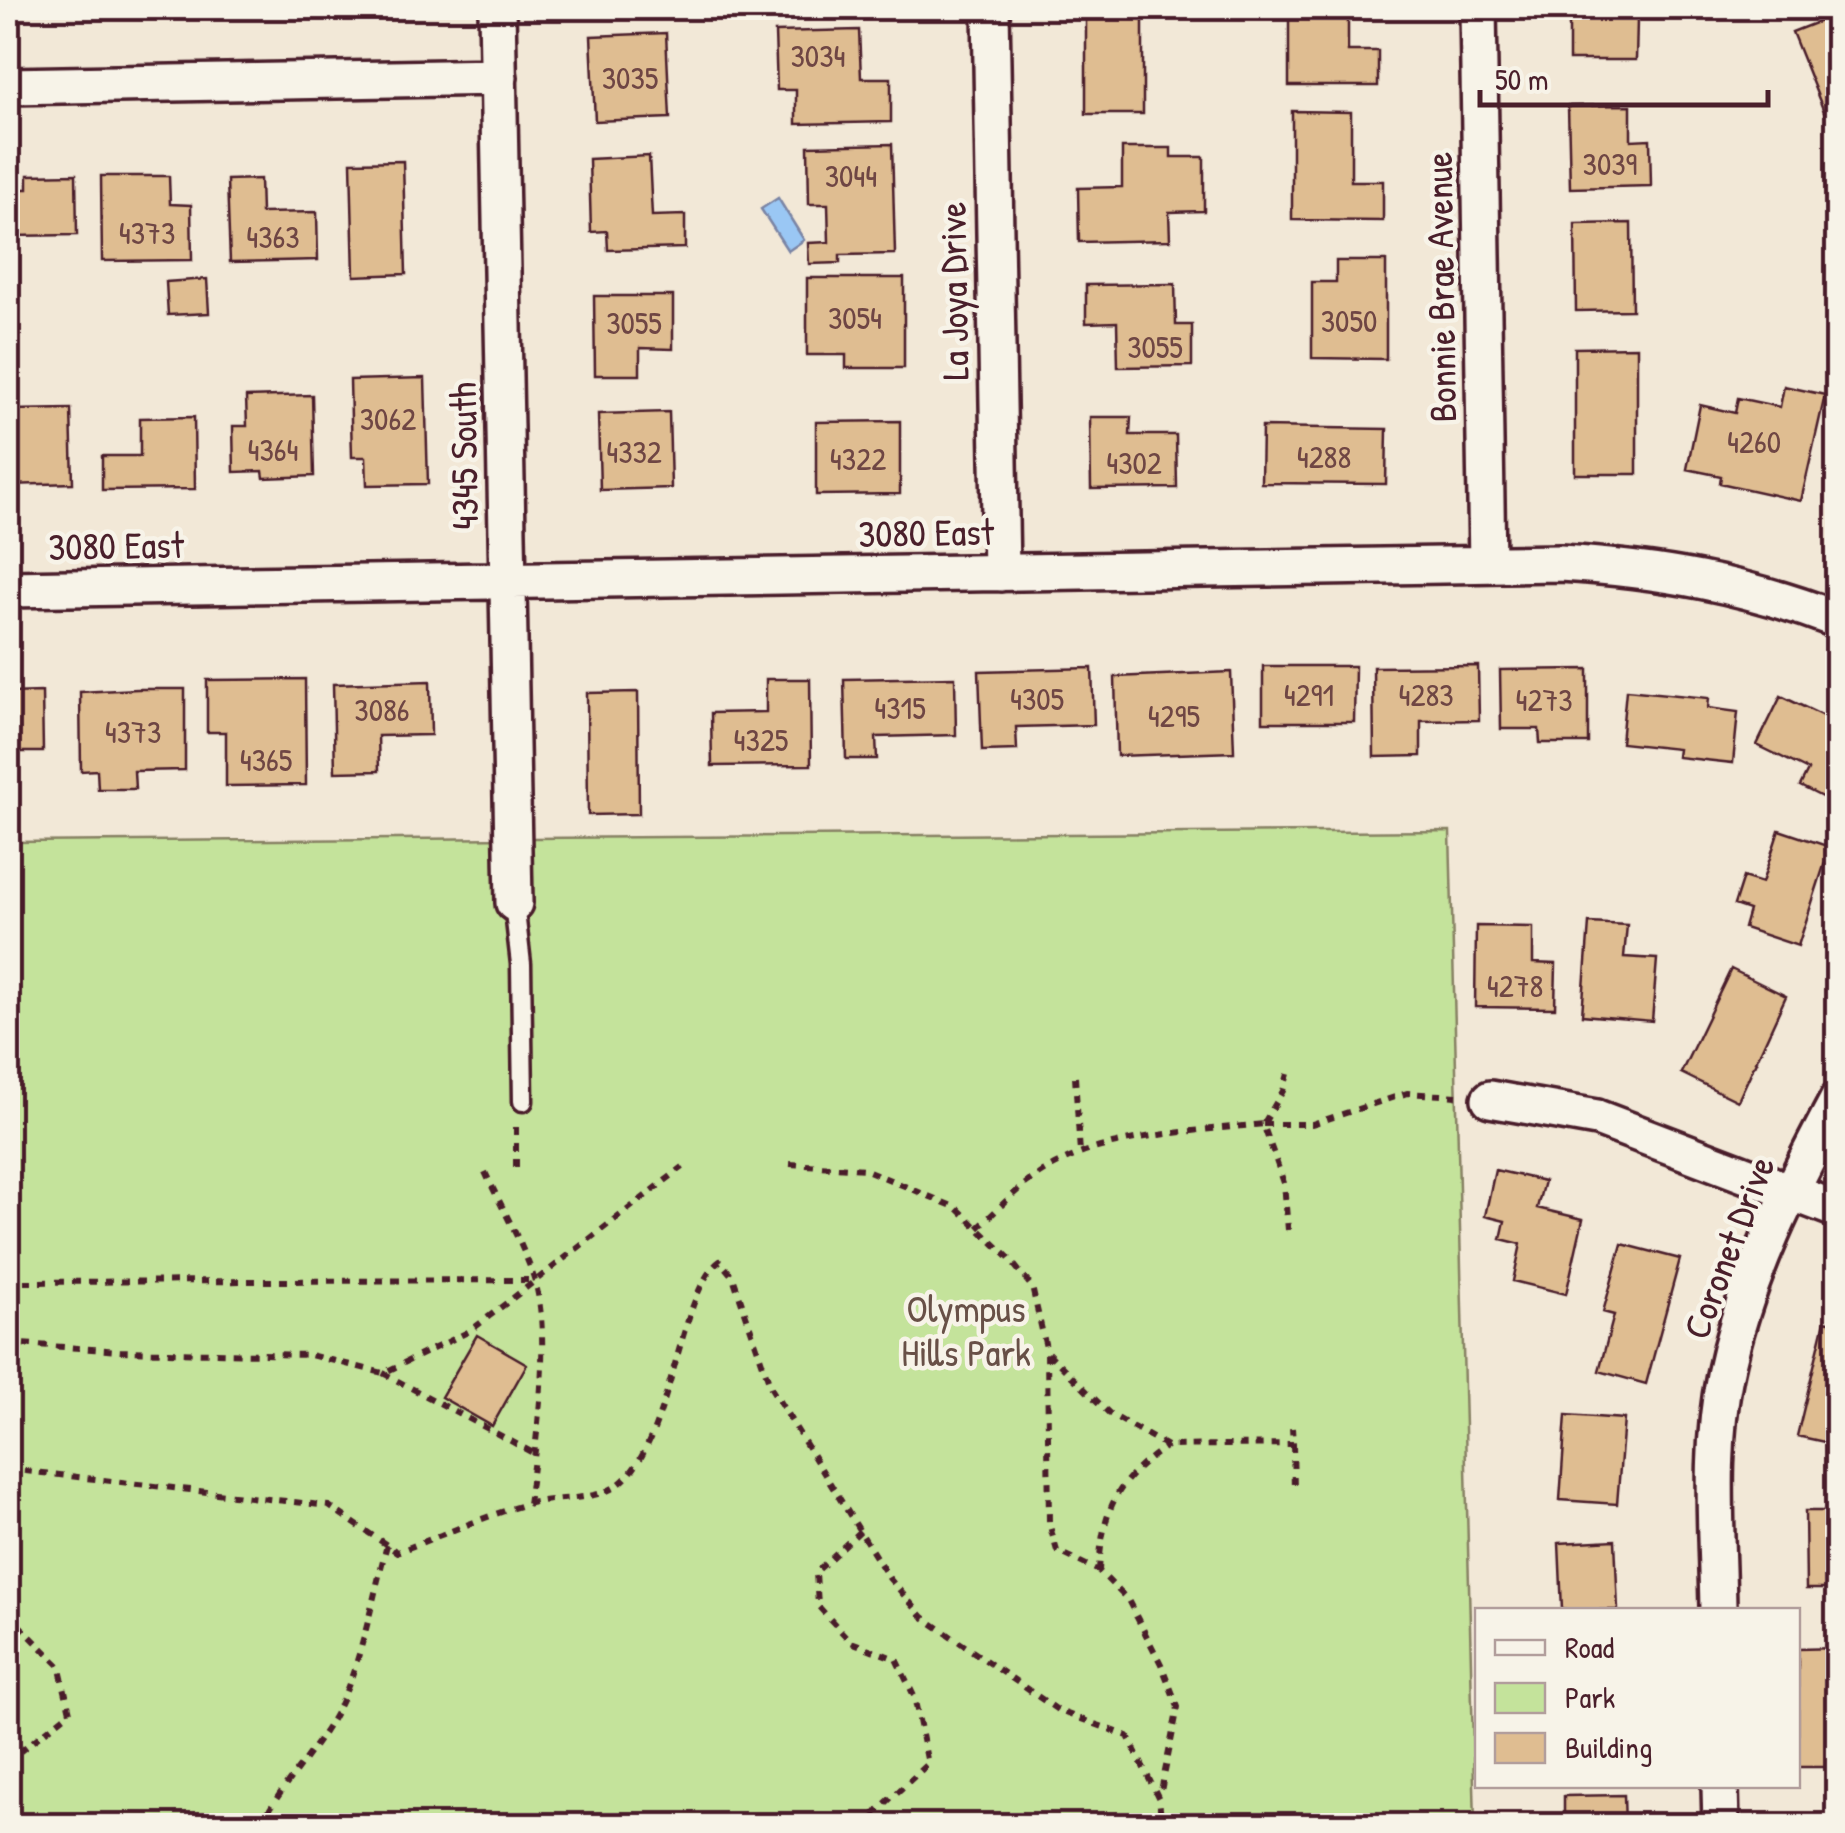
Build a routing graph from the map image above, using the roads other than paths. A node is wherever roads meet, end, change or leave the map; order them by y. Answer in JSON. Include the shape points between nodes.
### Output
{"nodes":[{"id":1,"x":498,"y":8,"type":"edge"},
{"id":2,"x":991,"y":8,"type":"edge"},
{"id":3,"x":1478,"y":8,"type":"edge"},
{"id":4,"x":499,"y":77,"type":"junction"},
{"id":5,"x":8,"y":86,"type":"edge"},
{"id":6,"x":1487,"y":564,"type":"junction"},
{"id":7,"x":1001,"y":573,"type":"junction"},
{"id":8,"x":508,"y":582,"type":"junction"},
{"id":9,"x":8,"y":589,"type":"edge"},
{"id":10,"x":1838,"y":620,"type":"edge"},
{"id":11,"x":514,"y":904,"type":"joint"},
{"id":12,"x":1490,"y":1099,"type":"road end"},
{"id":13,"x":523,"y":1100,"type":"road end"},
{"id":14,"x":1838,"y":1100,"type":"edge"},
{"id":15,"x":1790,"y":1191,"type":"junction"},
{"id":16,"x":1838,"y":1210,"type":"edge"},
{"id":17,"x":1718,"y":1608,"type":"edge"},
{"id":18,"x":1720,"y":1788,"type":"edge"},
{"id":19,"x":1721,"y":1826,"type":"edge"}],
"edges":[{"from":1,"to":4,"type":"street","name":"4345 South"},
{"from":2,"to":7,"type":"street","name":"La Joya Drive"},
{"from":3,"to":6,"type":"street","name":"Bonnie Brae Avenue"},
{"from":4,"to":5,"type":"street"},
{"from":4,"to":8,"type":"street","name":"4345 South"},
{"from":6,"to":7,"type":"street","name":"3080 East"},
{"from":6,"to":10,"type":"street","name":"3080 East","via":[[1655,569]]},
{"from":7,"to":8,"type":"street","name":"3080 East"},
{"from":8,"to":9,"type":"street","name":"3080 East"},
{"from":8,"to":11,"type":"street","name":"4345 South"},
{"from":11,"to":13,"type":"lane"},
{"from":12,"to":15,"type":"street","via":[[1597,1118]]},
{"from":14,"to":15,"type":"street","name":"Coronet Drive"},
{"from":15,"to":16,"type":"street"},
{"from":15,"to":17,"type":"street","name":"Coronet Drive","via":[[1744,1300],[1724,1377],[1716,1453]]},
{"from":18,"to":19,"type":"street"}]}
